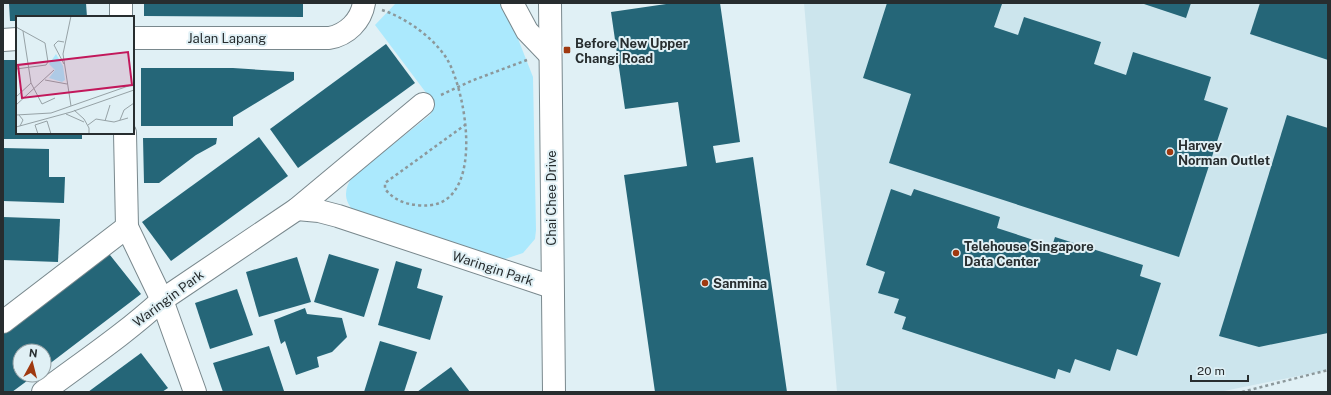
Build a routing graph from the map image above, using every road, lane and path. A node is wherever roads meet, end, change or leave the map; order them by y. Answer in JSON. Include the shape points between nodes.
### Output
{"nodes":[{"id":1,"x":121,"y":3,"type":"edge"},
{"id":2,"x":512,"y":3,"type":"edge"},
{"id":3,"x":550,"y":3,"type":"edge"},
{"id":4,"x":364,"y":4,"type":"edge"},
{"id":5,"x":121,"y":16,"type":"edge"},
{"id":6,"x":134,"y":38,"type":"edge"},
{"id":7,"x":16,"y":39,"type":"edge"},
{"id":8,"x":3,"y":40,"type":"edge"},
{"id":9,"x":550,"y":55,"type":"junction"},
{"id":10,"x":522,"y":61,"type":"dead end"},
{"id":11,"x":459,"y":87,"type":"junction"},
{"id":12,"x":423,"y":104,"type":"dead end"},
{"id":13,"x":465,"y":125,"type":"junction"},
{"id":14,"x":125,"y":134,"type":"edge"},
{"id":15,"x":296,"y":209,"type":"junction"},
{"id":16,"x":128,"y":228,"type":"junction"},
{"id":17,"x":552,"y":288,"type":"junction"},
{"id":18,"x":162,"y":300,"type":"junction"},
{"id":19,"x":3,"y":322,"type":"edge"},
{"id":20,"x":1328,"y":370,"type":"edge"},
{"id":21,"x":43,"y":392,"type":"edge"},
{"id":22,"x":196,"y":392,"type":"edge"},
{"id":23,"x":554,"y":392,"type":"edge"},
{"id":24,"x":1242,"y":392,"type":"edge"}],
"edges":[{"from":1,"to":5,"type":"street"},
{"from":2,"to":9,"type":"street","via":[[528,31]]},
{"from":3,"to":9,"type":"street","name":"Chai Chee Drive"},
{"from":4,"to":6,"type":"street","name":"Jalan Lapang","via":[[358,20],[349,30],[334,37]]},
{"from":4,"to":11,"type":"path","via":[[389,12],[427,36],[446,58]]},
{"from":7,"to":8,"type":"street"},
{"from":9,"to":17,"type":"street","name":"Chai Chee Drive"},
{"from":10,"to":11,"type":"path","via":[[470,80]]},
{"from":11,"to":13,"type":"path"},
{"from":12,"to":15,"type":"street","name":"Waringin Park"},
{"from":13,"to":13,"type":"path","via":[[464,168],[459,183],[445,200],[432,206],[410,204],[397,199],[385,189],[385,183]]},
{"from":14,"to":16,"type":"street"},
{"from":15,"to":17,"type":"street","name":"Waringin Park","via":[[338,216]]},
{"from":15,"to":18,"type":"street","name":"Waringin Park"},
{"from":16,"to":18,"type":"street"},
{"from":16,"to":19,"type":"street"},
{"from":17,"to":23,"type":"street","name":"Chai Chee Drive"},
{"from":18,"to":21,"type":"street","name":"Waringin Park"},
{"from":18,"to":22,"type":"street"},
{"from":20,"to":24,"type":"path"}]}
